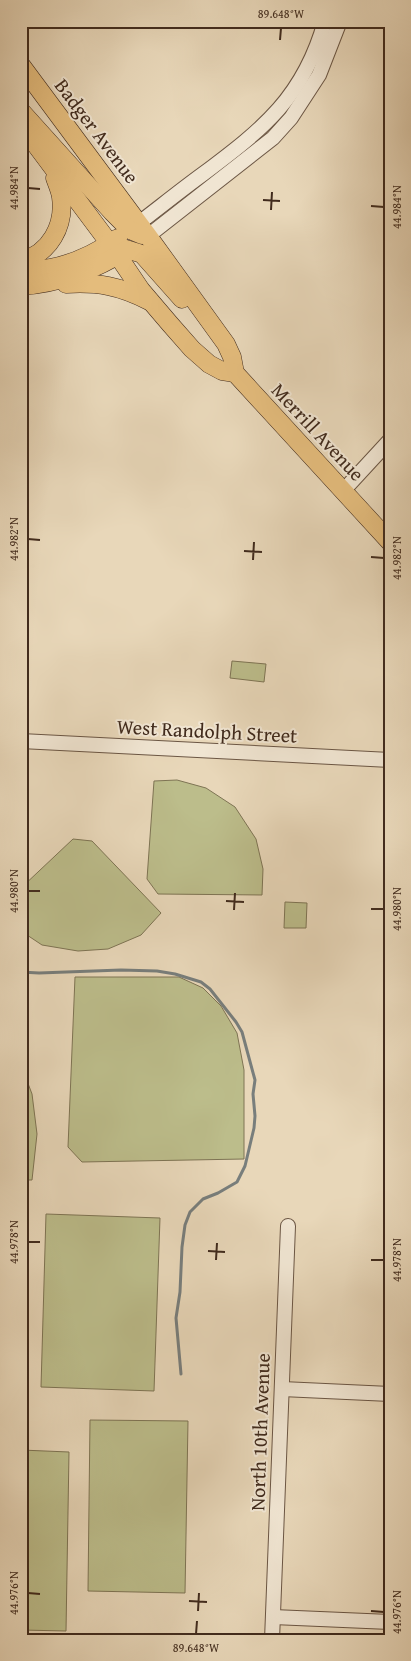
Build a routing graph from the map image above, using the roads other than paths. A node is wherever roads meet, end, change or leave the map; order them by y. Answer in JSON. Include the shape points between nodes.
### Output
{"nodes":[{"id":1,"x":325,"y":21,"type":"edge"},
{"id":2,"x":340,"y":21,"type":"edge"},
{"id":3,"x":21,"y":65,"type":"edge"},
{"id":4,"x":21,"y":111,"type":"edge"},
{"id":5,"x":21,"y":125,"type":"edge"},
{"id":6,"x":51,"y":166,"type":"junction"},
{"id":7,"x":139,"y":230,"type":"junction"},
{"id":8,"x":119,"y":249,"type":"junction"},
{"id":9,"x":21,"y":261,"type":"edge"},
{"id":10,"x":21,"y":270,"type":"edge"},
{"id":11,"x":29,"y":286,"type":"edge"},
{"id":12,"x":152,"y":303,"type":"junction"},
{"id":13,"x":226,"y":344,"type":"junction"},
{"id":14,"x":235,"y":373,"type":"junction"},
{"id":15,"x":390,"y":440,"type":"edge"},
{"id":16,"x":343,"y":491,"type":"junction"},
{"id":17,"x":390,"y":542,"type":"edge"},
{"id":18,"x":21,"y":741,"type":"edge"},
{"id":19,"x":390,"y":760,"type":"edge"},
{"id":20,"x":288,"y":1226,"type":"dead end"},
{"id":21,"x":282,"y":1389,"type":"junction"},
{"id":22,"x":390,"y":1394,"type":"edge"},
{"id":23,"x":273,"y":1617,"type":"junction"},
{"id":24,"x":390,"y":1622,"type":"edge"},
{"id":25,"x":272,"y":1640,"type":"edge"}],
"edges":[{"from":1,"to":7,"type":"street","via":[[306,70],[275,114]]},
{"from":2,"to":7,"type":"street","via":[[319,75],[291,118],[273,138]]},
{"from":3,"to":7,"type":"main road","name":"Badger Avenue"},
{"from":4,"to":7,"type":"main road","via":[[112,212]]},
{"from":5,"to":6,"type":"main road"},
{"from":6,"to":8,"type":"main road"},
{"from":6,"to":9,"type":"main road","via":[[61,197],[58,227],[48,246]]},
{"from":7,"to":8,"type":"main road"},
{"from":7,"to":13,"type":"main road","name":"Merrill Avenue"},
{"from":8,"to":10,"type":"main road","via":[[47,269]]},
{"from":8,"to":11,"type":"main road","via":[[73,276]]},
{"from":8,"to":12,"type":"main road","name":"Merrill Avenue"},
{"from":8,"to":13,"type":"main road","via":[[144,256]]},
{"from":11,"to":12,"type":"main road","via":[[101,284]]},
{"from":12,"to":14,"type":"main road","name":"Merrill Avenue","via":[[204,361],[219,370]]},
{"from":13,"to":14,"type":"main road","name":"Merrill Avenue"},
{"from":14,"to":16,"type":"main road","name":"Merrill Avenue"},
{"from":15,"to":16,"type":"street"},
{"from":16,"to":17,"type":"main road","name":"Merrill Avenue"},
{"from":18,"to":19,"type":"street","name":"West Randolph Street"},
{"from":20,"to":21,"type":"street","name":"North 10th Avenue"},
{"from":21,"to":22,"type":"street"},
{"from":21,"to":23,"type":"street","name":"North 10th Avenue"},
{"from":23,"to":24,"type":"street"},
{"from":23,"to":25,"type":"street","name":"North 10th Avenue"}]}
